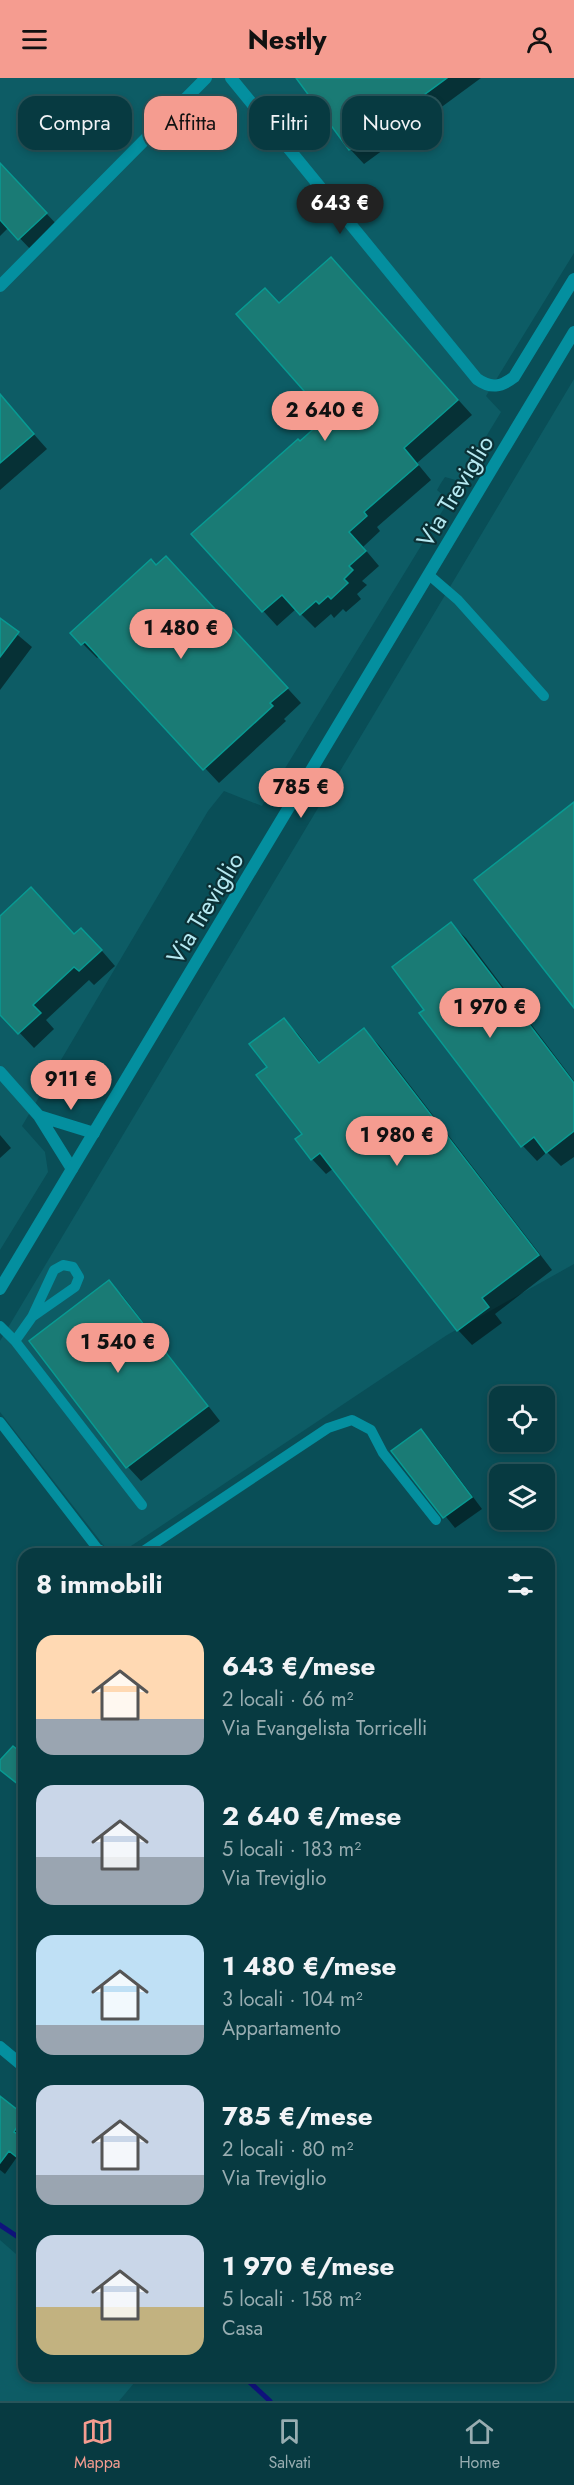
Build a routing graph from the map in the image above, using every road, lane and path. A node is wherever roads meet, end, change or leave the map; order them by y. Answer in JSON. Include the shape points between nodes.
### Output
{"nodes":[{"id":1,"x":206,"y":78,"type":"edge"},
{"id":2,"x":231,"y":78,"type":"edge"},
{"id":3,"x":574,"y":279,"type":"edge"},
{"id":4,"x":0,"y":286,"type":"edge"},
{"id":5,"x":574,"y":332,"type":"edge"},
{"id":6,"x":429,"y":575,"type":"junction"},
{"id":7,"x":544,"y":696,"type":"dead end"},
{"id":8,"x":0,"y":1072,"type":"edge"},
{"id":9,"x":39,"y":1116,"type":"junction"},
{"id":10,"x":94,"y":1134,"type":"junction"},
{"id":11,"x":72,"y":1169,"type":"junction"},
{"id":12,"x":0,"y":1288,"type":"edge"},
{"id":13,"x":32,"y":1317,"type":"junction"},
{"id":14,"x":0,"y":1326,"type":"edge"},
{"id":15,"x":15,"y":1341,"type":"junction"},
{"id":16,"x":0,"y":1422,"type":"edge"},
{"id":17,"x":142,"y":1505,"type":"dead end"},
{"id":18,"x":436,"y":1520,"type":"dead end"},
{"id":19,"x":97,"y":1548,"type":"edge"},
{"id":20,"x":148,"y":1548,"type":"edge"},
{"id":21,"x":0,"y":2047,"type":"edge"},
{"id":22,"x":18,"y":2062,"type":"edge"}],
"edges":[{"from":1,"to":4,"type":"street"},
{"from":2,"to":3,"type":"street","via":[[477,379],[491,387],[503,386],[514,377]]},
{"from":5,"to":6,"type":"street","name":"Via Treviglio"},
{"from":6,"to":7,"type":"lane","via":[[458,600]]},
{"from":6,"to":10,"type":"street","name":"Via Treviglio"},
{"from":8,"to":9,"type":"street"},
{"from":9,"to":10,"type":"street"},
{"from":9,"to":11,"type":"street"},
{"from":10,"to":11,"type":"street","name":"Via Treviglio"},
{"from":11,"to":12,"type":"street","name":"Via Treviglio"},
{"from":13,"to":13,"type":"lane","via":[[75,1287],[79,1277],[73,1267],[63,1265],[54,1270]]},
{"from":13,"to":15,"type":"lane"},
{"from":14,"to":15,"type":"lane"},
{"from":15,"to":17,"type":"lane"},
{"from":16,"to":19,"type":"lane"},
{"from":18,"to":20,"type":"lane","via":[[383,1453],[371,1430],[352,1420],[328,1428]]},
{"from":21,"to":22,"type":"street"}]}
